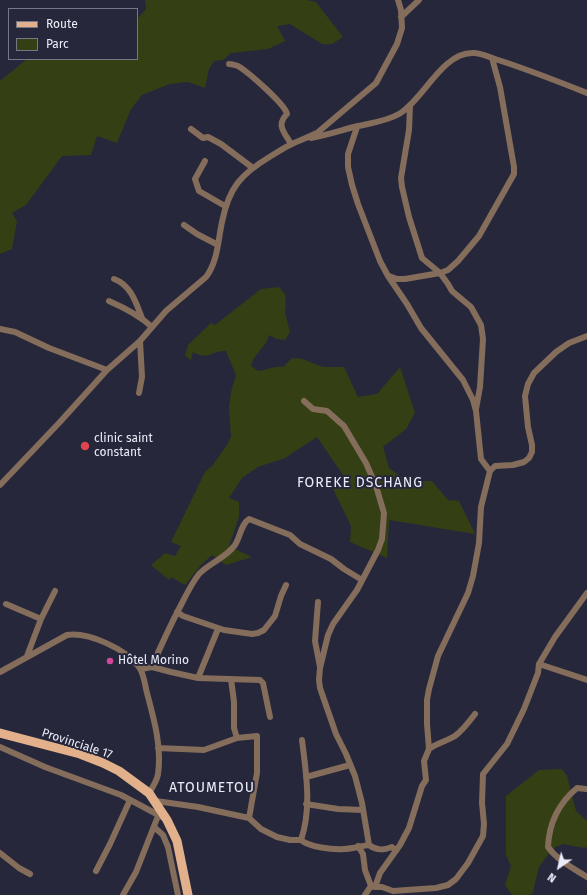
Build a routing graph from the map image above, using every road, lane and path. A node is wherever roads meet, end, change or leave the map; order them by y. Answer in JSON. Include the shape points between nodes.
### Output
{"nodes":[{"id":1,"x":398,"y":0,"type":"edge"},
{"id":2,"x":419,"y":0,"type":"edge"},
{"id":3,"x":401,"y":17,"type":"junction"},
{"id":4,"x":492,"y":58,"type":"junction"},
{"id":5,"x":229,"y":64,"type":"dead end"},
{"id":6,"x":587,"y":93,"type":"edge"},
{"id":7,"x":410,"y":106,"type":"junction"},
{"id":8,"x":357,"y":127,"type":"junction"},
{"id":9,"x":191,"y":129,"type":"dead end"},
{"id":10,"x":308,"y":138,"type":"junction"},
{"id":11,"x":291,"y":144,"type":"junction"},
{"id":12,"x":205,"y":161,"type":"dead end"},
{"id":13,"x":253,"y":168,"type":"junction"},
{"id":14,"x":225,"y":206,"type":"junction"},
{"id":15,"x":184,"y":225,"type":"dead end"},
{"id":16,"x":218,"y":245,"type":"junction"},
{"id":17,"x":440,"y":273,"type":"junction"},
{"id":18,"x":388,"y":276,"type":"junction"},
{"id":19,"x":114,"y":279,"type":"dead end"},
{"id":20,"x":109,"y":301,"type":"dead end"},
{"id":21,"x":142,"y":318,"type":"junction"},
{"id":22,"x":152,"y":327,"type":"junction"},
{"id":23,"x":0,"y":329,"type":"edge"},
{"id":24,"x":587,"y":336,"type":"edge"},
{"id":25,"x":140,"y":341,"type":"junction"},
{"id":26,"x":107,"y":370,"type":"junction"},
{"id":27,"x":139,"y":393,"type":"dead end"},
{"id":28,"x":304,"y":401,"type":"dead end"},
{"id":29,"x":476,"y":411,"type":"junction"},
{"id":30,"x":490,"y":471,"type":"junction"},
{"id":31,"x":0,"y":484,"type":"edge"},
{"id":32,"x":362,"y":580,"type":"junction"},
{"id":33,"x":286,"y":585,"type":"dead end"},
{"id":34,"x":55,"y":591,"type":"dead end"},
{"id":35,"x":587,"y":593,"type":"edge"},
{"id":36,"x":318,"y":602,"type":"dead end"},
{"id":37,"x":6,"y":604,"type":"dead end"},
{"id":38,"x":177,"y":612,"type":"junction"},
{"id":39,"x":41,"y":619,"type":"junction"},
{"id":40,"x":218,"y":628,"type":"junction"},
{"id":41,"x":28,"y":656,"type":"junction"},
{"id":42,"x":539,"y":664,"type":"junction"},
{"id":43,"x":152,"y":667,"type":"junction"},
{"id":44,"x":320,"y":668,"type":"junction"},
{"id":45,"x":141,"y":669,"type":"junction"},
{"id":46,"x":0,"y":672,"type":"edge"},
{"id":47,"x":198,"y":678,"type":"junction"},
{"id":48,"x":231,"y":679,"type":"junction"},
{"id":49,"x":587,"y":680,"type":"edge"},
{"id":50,"x":475,"y":714,"type":"dead end"},
{"id":51,"x":270,"y":717,"type":"dead end"},
{"id":52,"x":0,"y":733,"type":"edge"},
{"id":53,"x":237,"y":738,"type":"junction"},
{"id":54,"x":302,"y":740,"type":"dead end"},
{"id":55,"x":0,"y":747,"type":"edge"},
{"id":56,"x":158,"y":748,"type":"junction"},
{"id":57,"x":429,"y":749,"type":"junction"},
{"id":58,"x":350,"y":765,"type":"junction"},
{"id":59,"x":306,"y":777,"type":"junction"},
{"id":60,"x":586,"y":789,"type":"edge"},
{"id":61,"x":149,"y":793,"type":"junction"},
{"id":62,"x":130,"y":800,"type":"junction"},
{"id":63,"x":156,"y":801,"type":"junction"},
{"id":64,"x":306,"y":804,"type":"junction"},
{"id":65,"x":363,"y":810,"type":"junction"},
{"id":66,"x":158,"y":816,"type":"junction"},
{"id":67,"x":249,"y":818,"type":"junction"},
{"id":68,"x":167,"y":820,"type":"junction"},
{"id":69,"x":154,"y":827,"type":"junction"},
{"id":70,"x":301,"y":840,"type":"junction"},
{"id":71,"x":369,"y":845,"type":"junction"},
{"id":72,"x":358,"y":846,"type":"junction"},
{"id":73,"x":396,"y":851,"type":"junction"},
{"id":74,"x":0,"y":853,"type":"edge"},
{"id":75,"x":96,"y":871,"type":"dead end"},
{"id":76,"x":30,"y":874,"type":"dead end"},
{"id":77,"x":587,"y":877,"type":"edge"},
{"id":78,"x":373,"y":887,"type":"junction"},
{"id":79,"x":123,"y":895,"type":"edge"},
{"id":80,"x":178,"y":895,"type":"edge"},
{"id":81,"x":188,"y":895,"type":"edge"},
{"id":82,"x":365,"y":895,"type":"edge"}],
"edges":[{"from":1,"to":3,"type":"street"},
{"from":2,"to":3,"type":"street"},
{"from":3,"to":10,"type":"street","via":[[402,28],[397,44],[376,83],[327,126]]},
{"from":4,"to":6,"type":"street"},
{"from":4,"to":7,"type":"street","via":[[473,52],[454,58],[428,83]]},
{"from":4,"to":17,"type":"street","via":[[500,87],[514,174],[479,236],[458,261]]},
{"from":5,"to":11,"type":"street","via":[[246,72],[281,102],[287,114],[281,124]]},
{"from":7,"to":8,"type":"street","via":[[398,115]]},
{"from":7,"to":17,"type":"street","via":[[402,187],[419,252],[422,258]]},
{"from":8,"to":10,"type":"street"},
{"from":8,"to":18,"type":"street","via":[[348,154],[348,167],[365,224]]},
{"from":9,"to":13,"type":"street","via":[[203,138],[208,137],[221,144]]},
{"from":10,"to":11,"type":"street"},
{"from":11,"to":13,"type":"street"},
{"from":12,"to":14,"type":"street","via":[[195,179],[199,191]]},
{"from":13,"to":14,"type":"street","via":[[235,185]]},
{"from":14,"to":16,"type":"street"},
{"from":15,"to":16,"type":"street"},
{"from":16,"to":22,"type":"street","via":[[206,277]]},
{"from":17,"to":18,"type":"street","via":[[405,279]]},
{"from":17,"to":29,"type":"street","via":[[452,291],[471,307],[481,325],[483,339]]},
{"from":18,"to":29,"type":"street","via":[[421,328],[463,380]]},
{"from":19,"to":21,"type":"street","via":[[128,287]]},
{"from":20,"to":21,"type":"street"},
{"from":21,"to":22,"type":"street"},
{"from":22,"to":25,"type":"street"},
{"from":23,"to":26,"type":"street","via":[[15,332]]},
{"from":24,"to":30,"type":"street","via":[[569,343],[556,352],[534,373],[528,384],[525,396],[532,445],[529,458],[513,465],[495,466]]},
{"from":25,"to":26,"type":"street"},
{"from":25,"to":27,"type":"street","via":[[142,383]]},
{"from":26,"to":31,"type":"street"},
{"from":28,"to":32,"type":"street","via":[[313,409],[328,412],[344,426],[376,486],[384,513],[382,539]]},
{"from":29,"to":30,"type":"street","via":[[481,459]]},
{"from":30,"to":57,"type":"street","via":[[481,507],[479,543],[473,576],[468,593],[444,640],[433,669],[427,700]]},
{"from":32,"to":38,"type":"street","via":[[331,559],[300,544],[290,535],[249,519],[244,523],[234,546],[199,574]]},
{"from":32,"to":44,"type":"street","via":[[332,624]]},
{"from":33,"to":40,"type":"street","via":[[275,616],[264,630],[252,634]]},
{"from":34,"to":39,"type":"street"},
{"from":35,"to":42,"type":"street"},
{"from":36,"to":44,"type":"street","via":[[315,641]]},
{"from":37,"to":39,"type":"street"},
{"from":38,"to":40,"type":"street"},
{"from":38,"to":43,"type":"street"},
{"from":39,"to":41,"type":"street"},
{"from":40,"to":47,"type":"street"},
{"from":41,"to":45,"type":"street","via":[[60,637],[74,634],[100,640],[124,653]]},
{"from":41,"to":46,"type":"street"},
{"from":42,"to":49,"type":"street"},
{"from":42,"to":78,"type":"street","via":[[527,702],[507,744],[483,774],[483,836],[468,863],[448,885],[393,891]]},
{"from":43,"to":45,"type":"street"},
{"from":43,"to":47,"type":"street"},
{"from":44,"to":58,"type":"street","via":[[320,688]]},
{"from":45,"to":56,"type":"street","via":[[156,726]]},
{"from":47,"to":48,"type":"street"},
{"from":48,"to":51,"type":"street","via":[[260,680],[263,683]]},
{"from":48,"to":53,"type":"street"},
{"from":50,"to":57,"type":"street","via":[[462,731]]},
{"from":52,"to":61,"type":"main road","name":"Provinciale 17","via":[[80,754],[103,763],[119,771]]},
{"from":53,"to":56,"type":"street","via":[[204,750]]},
{"from":53,"to":67,"type":"street","via":[[257,736],[257,773]]},
{"from":54,"to":59,"type":"street"},
{"from":55,"to":62,"type":"street"},
{"from":56,"to":61,"type":"street","via":[[158,775]]},
{"from":57,"to":73,"type":"street","via":[[424,761],[426,780],[409,828]]},
{"from":58,"to":59,"type":"street"},
{"from":58,"to":65,"type":"street"},
{"from":59,"to":64,"type":"street"},
{"from":60,"to":77,"type":"street","via":[[577,788],[567,797],[551,826],[548,847],[561,861]]},
{"from":61,"to":63,"type":"main road","name":"Provinciale 17"},
{"from":62,"to":66,"type":"street"},
{"from":62,"to":75,"type":"street"},
{"from":63,"to":67,"type":"street"},
{"from":63,"to":68,"type":"main road","name":"Provinciale 17"},
{"from":64,"to":65,"type":"street"},
{"from":64,"to":70,"type":"street"},
{"from":65,"to":71,"type":"street"},
{"from":66,"to":68,"type":"street"},
{"from":66,"to":69,"type":"street"},
{"from":67,"to":70,"type":"street","via":[[261,829],[277,837]]},
{"from":68,"to":81,"type":"main road","name":"Provinciale 17","via":[[177,841]]},
{"from":69,"to":79,"type":"street","via":[[136,872]]},
{"from":69,"to":80,"type":"street","via":[[163,835],[168,847]]},
{"from":70,"to":72,"type":"street","via":[[304,843],[332,849]]},
{"from":71,"to":72,"type":"street"},
{"from":71,"to":73,"type":"street","via":[[381,850],[392,847]]},
{"from":72,"to":78,"type":"street"},
{"from":73,"to":78,"type":"street"},
{"from":74,"to":76,"type":"street"},
{"from":78,"to":82,"type":"street"}]}
